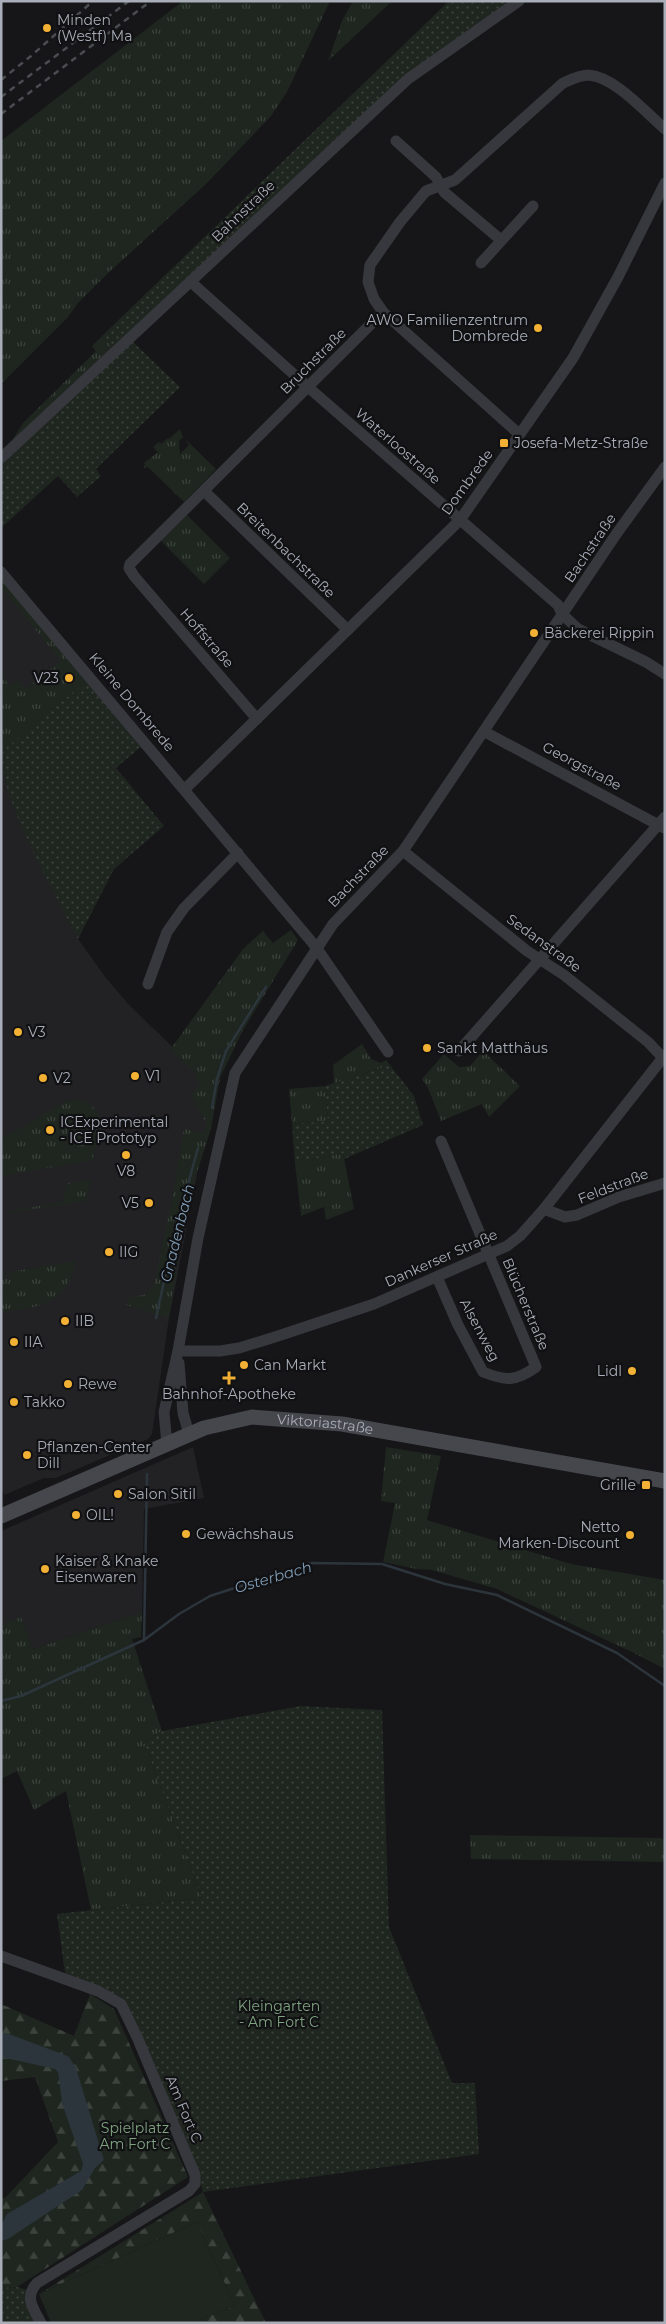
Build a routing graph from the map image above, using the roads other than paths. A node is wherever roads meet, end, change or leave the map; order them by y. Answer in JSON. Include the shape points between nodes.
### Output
{"nodes":[{"id":1,"x":519,"y":1,"type":"edge"},
{"id":2,"x":665,"y":129,"type":"edge"},
{"id":3,"x":396,"y":141,"type":"dead end"},
{"id":4,"x":665,"y":184,"type":"edge"},
{"id":5,"x":441,"y":186,"type":"junction"},
{"id":6,"x":533,"y":206,"type":"dead end"},
{"id":7,"x":501,"y":240,"type":"junction"},
{"id":8,"x":481,"y":263,"type":"dead end"},
{"id":9,"x":191,"y":282,"type":"junction"},
{"id":10,"x":383,"y":312,"type":"junction"},
{"id":11,"x":308,"y":388,"type":"junction"},
{"id":12,"x":519,"y":434,"type":"junction"},
{"id":13,"x":1,"y":458,"type":"edge"},
{"id":14,"x":665,"y":467,"type":"edge"},
{"id":15,"x":204,"y":491,"type":"junction"},
{"id":16,"x":460,"y":520,"type":"junction"},
{"id":17,"x":1,"y":572,"type":"edge"},
{"id":18,"x":134,"y":576,"type":"joint"},
{"id":19,"x":562,"y":614,"type":"junction"},
{"id":20,"x":348,"y":630,"type":"junction"},
{"id":21,"x":665,"y":674,"type":"edge"},
{"id":22,"x":257,"y":719,"type":"junction"},
{"id":23,"x":485,"y":732,"type":"junction"},
{"id":24,"x":185,"y":789,"type":"junction"},
{"id":25,"x":663,"y":823,"type":"edge"},
{"id":26,"x":403,"y":851,"type":"junction"},
{"id":27,"x":238,"y":853,"type":"junction"},
{"id":28,"x":316,"y":947,"type":"junction"},
{"id":29,"x":539,"y":960,"type":"junction"},
{"id":30,"x":148,"y":984,"type":"dead end"},
{"id":31,"x":459,"y":1051,"type":"dead end"},
{"id":32,"x":388,"y":1052,"type":"dead end"},
{"id":33,"x":664,"y":1057,"type":"edge"},
{"id":34,"x":441,"y":1141,"type":"dead end"},
{"id":35,"x":665,"y":1183,"type":"edge"},
{"id":36,"x":544,"y":1209,"type":"junction"},
{"id":37,"x":489,"y":1254,"type":"junction"},
{"id":38,"x":437,"y":1277,"type":"junction"},
{"id":39,"x":178,"y":1351,"type":"junction"},
{"id":40,"x":536,"y":1367,"type":"joint"},
{"id":41,"x":189,"y":1434,"type":"junction"},
{"id":42,"x":168,"y":1444,"type":"junction"},
{"id":43,"x":665,"y":1481,"type":"edge"},
{"id":44,"x":1,"y":1516,"type":"edge"},
{"id":45,"x":1,"y":1956,"type":"edge"},
{"id":46,"x":41,"y":2323,"type":"edge"}],
"edges":[{"from":1,"to":9,"type":"street","name":"Bahnstraße","via":[[408,79]]},
{"from":2,"to":5,"type":"street","via":[[614,84],[595,76],[576,77],[563,83],[455,180]]},
{"from":3,"to":5,"type":"street","via":[[436,177]]},
{"from":4,"to":12,"type":"street","name":"Dombrede","via":[[573,358]]},
{"from":5,"to":7,"type":"street"},
{"from":5,"to":10,"type":"street","via":[[426,191],[370,265],[368,282]]},
{"from":6,"to":7,"type":"street"},
{"from":7,"to":8,"type":"street"},
{"from":9,"to":11,"type":"street","name":"Waterloostraße"},
{"from":9,"to":13,"type":"street","name":"Bahnstraße"},
{"from":10,"to":11,"type":"street","name":"Bruchstraße"},
{"from":10,"to":12,"type":"street"},
{"from":11,"to":15,"type":"street","name":"Bruchstraße"},
{"from":11,"to":16,"type":"street","name":"Waterloostraße"},
{"from":12,"to":16,"type":"street","name":"Dombrede"},
{"from":14,"to":19,"type":"street","name":"Bachstraße"},
{"from":15,"to":18,"type":"street","name":"Bruchstraße","via":[[132,560],[129,568]]},
{"from":15,"to":20,"type":"street","name":"Breitenbachstraße"},
{"from":16,"to":19,"type":"street","name":"Waterloostraße","via":[[558,605]]},
{"from":16,"to":20,"type":"street","name":"Dombrede"},
{"from":17,"to":24,"type":"street","name":"Kleine Dombrede"},
{"from":18,"to":22,"type":"street","name":"Hoffstraße"},
{"from":19,"to":21,"type":"street","name":"Waterloostraße","via":[[578,629]]},
{"from":19,"to":23,"type":"street","name":"Bachstraße"},
{"from":20,"to":22,"type":"street","name":"Dombrede"},
{"from":22,"to":24,"type":"street","name":"Dombrede"},
{"from":23,"to":25,"type":"street","name":"Georgstraße"},
{"from":23,"to":26,"type":"street","name":"Bachstraße"},
{"from":24,"to":27,"type":"street","name":"Kleine Dombrede"},
{"from":25,"to":29,"type":"street"},
{"from":26,"to":28,"type":"street","name":"Bachstraße","via":[[333,924]]},
{"from":26,"to":29,"type":"street","name":"Sedanstraße"},
{"from":27,"to":28,"type":"street","name":"Kleine Dombrede"},
{"from":27,"to":30,"type":"street","via":[[184,908],[167,932]]},
{"from":28,"to":32,"type":"street"},
{"from":28,"to":39,"type":"street","name":"Bachstraße","via":[[235,1073],[198,1238]]},
{"from":29,"to":31,"type":"street"},
{"from":29,"to":33,"type":"street","name":"Sedanstraße","via":[[564,975]]},
{"from":33,"to":36,"type":"street","name":"Dankerser Straße"},
{"from":34,"to":37,"type":"street","name":"Blücherstraße"},
{"from":35,"to":36,"type":"street","name":"Feldstraße","via":[[619,1197],[577,1216],[565,1217]]},
{"from":36,"to":37,"type":"street","name":"Dankerser Straße","via":[[520,1236]]},
{"from":37,"to":38,"type":"street","name":"Dankerser Straße"},
{"from":37,"to":40,"type":"street","name":"Blücherstraße"},
{"from":38,"to":39,"type":"street","name":"Dankerser Straße","via":[[374,1304],[239,1348]]},
{"from":38,"to":40,"type":"street","name":"Alsenweg","via":[[483,1372],[502,1379],[521,1378]]},
{"from":39,"to":41,"type":"street","name":"Bachstraße","via":[[183,1413]]},
{"from":39,"to":42,"type":"street","name":"Bachstraße","via":[[164,1412]]},
{"from":41,"to":42,"type":"main road","name":"Viktoriastraße"},
{"from":41,"to":43,"type":"main road","name":"Viktoriastraße","via":[[216,1424],[252,1417],[342,1424]]},
{"from":42,"to":44,"type":"main road","name":"Viktoriastraße"},
{"from":45,"to":46,"type":"street","name":"Am Fort C","via":[[98,1991],[120,2004],[195,2175],[195,2184],[189,2191],[37,2283],[29,2294]]}]}
